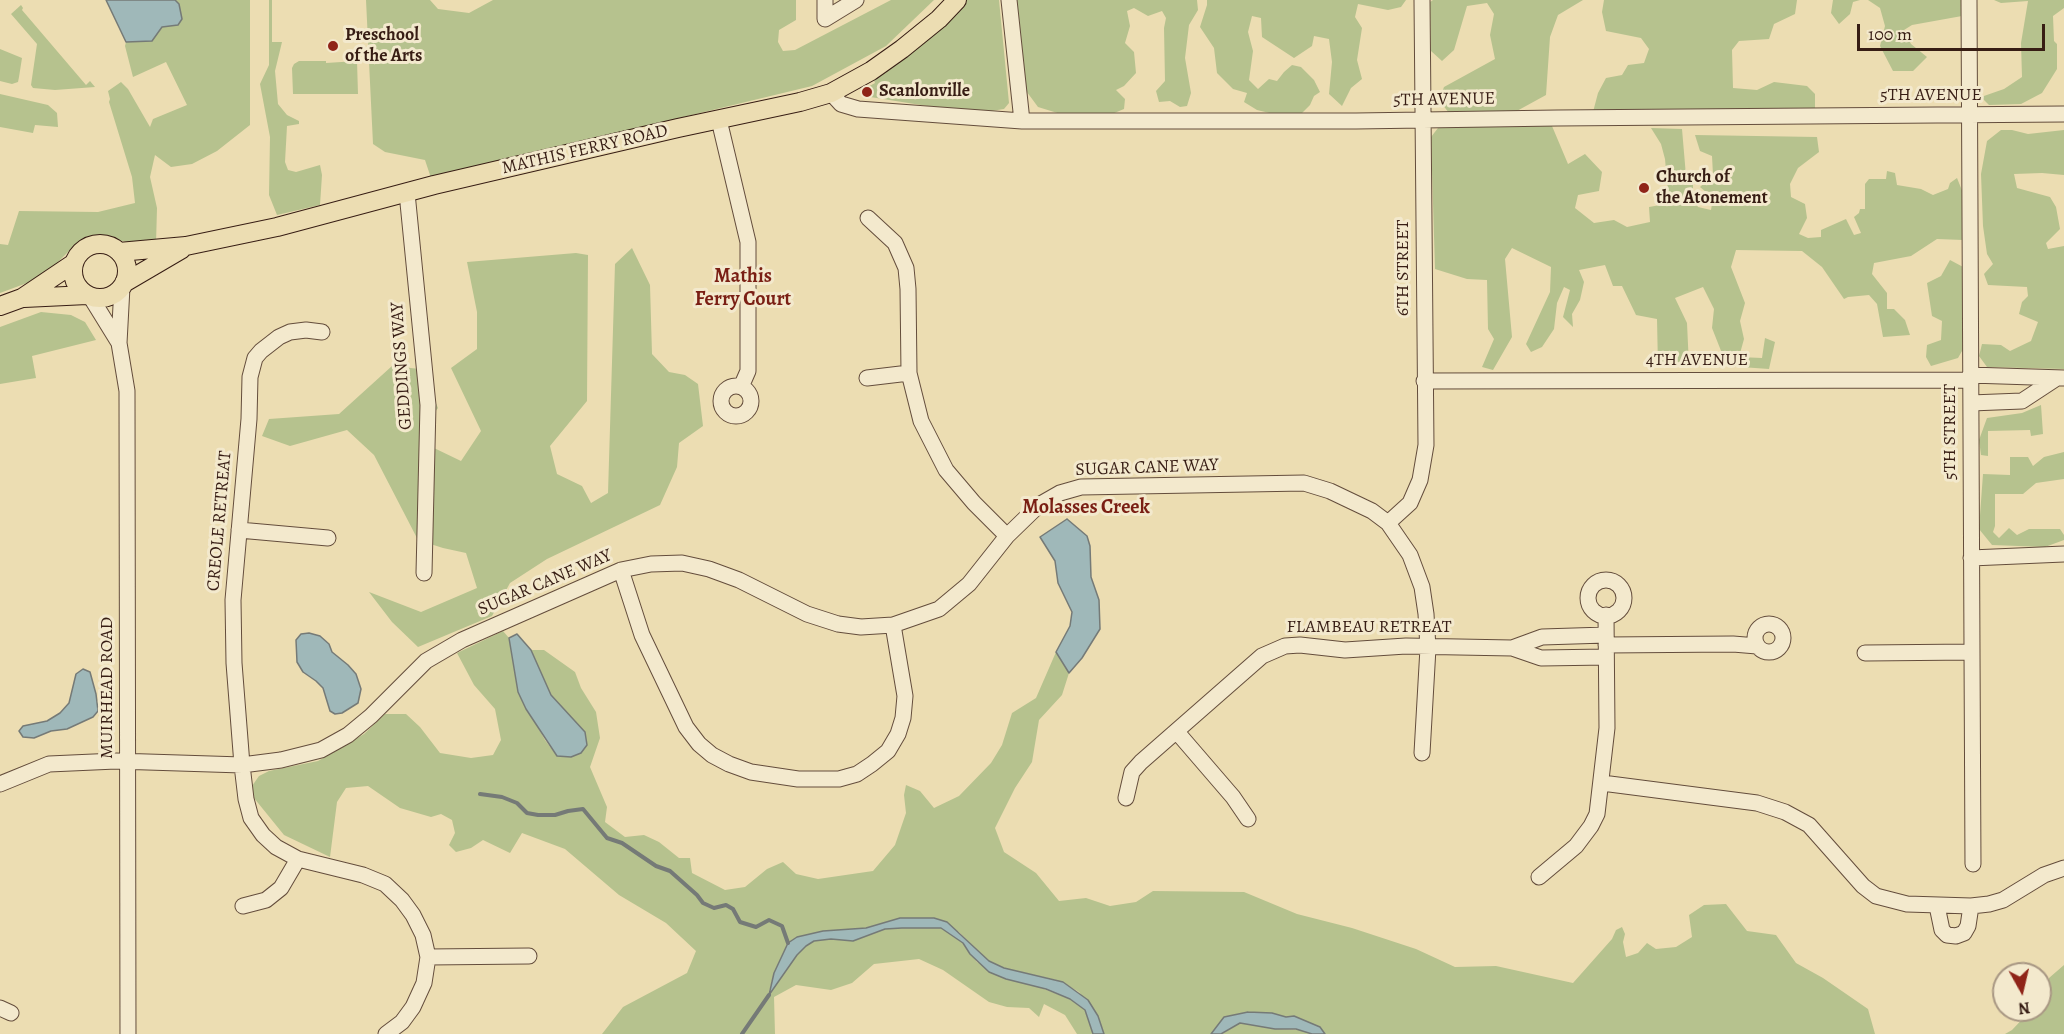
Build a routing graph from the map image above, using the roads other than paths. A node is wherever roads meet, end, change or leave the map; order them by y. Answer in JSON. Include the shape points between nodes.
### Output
{"nodes":[{"id":1,"x":825,"y":0,"type":"edge"},
{"id":2,"x":856,"y":0,"type":"edge"},
{"id":3,"x":957,"y":0,"type":"edge"},
{"id":4,"x":1009,"y":0,"type":"edge"},
{"id":5,"x":1422,"y":0,"type":"edge"},
{"id":6,"x":1969,"y":0,"type":"edge"},
{"id":7,"x":831,"y":93,"type":"junction"},
{"id":8,"x":2064,"y":114,"type":"edge"},
{"id":9,"x":1970,"y":115,"type":"junction"},
{"id":10,"x":719,"y":120,"type":"junction"},
{"id":11,"x":1424,"y":120,"type":"junction"},
{"id":12,"x":1022,"y":121,"type":"junction"},
{"id":13,"x":407,"y":193,"type":"junction"},
{"id":14,"x":868,"y":218,"type":"dead end"},
{"id":15,"x":186,"y":246,"type":"junction"},
{"id":16,"x":119,"y":252,"type":"junction"},
{"id":17,"x":74,"y":263,"type":"junction"},
{"id":18,"x":123,"y":285,"type":"junction"},
{"id":19,"x":89,"y":296,"type":"junction"},
{"id":20,"x":22,"y":298,"type":"junction"},
{"id":21,"x":0,"y":306,"type":"edge"},
{"id":22,"x":322,"y":332,"type":"dead end"},
{"id":23,"x":119,"y":343,"type":"junction"},
{"id":24,"x":909,"y":374,"type":"junction"},
{"id":25,"x":1970,"y":377,"type":"junction"},
{"id":26,"x":867,"y":378,"type":"dead end"},
{"id":27,"x":2061,"y":378,"type":"edge"},
{"id":28,"x":1424,"y":381,"type":"junction"},
{"id":29,"x":741,"y":387,"type":"dead end"},
{"id":30,"x":1971,"y":403,"type":"junction"},
{"id":31,"x":1388,"y":523,"type":"junction"},
{"id":32,"x":239,"y":530,"type":"junction"},
{"id":33,"x":1007,"y":536,"type":"junction"},
{"id":34,"x":328,"y":538,"type":"dead end"},
{"id":35,"x":2064,"y":554,"type":"edge"},
{"id":36,"x":1971,"y":558,"type":"junction"},
{"id":37,"x":621,"y":570,"type":"junction"},
{"id":38,"x":424,"y":573,"type":"dead end"},
{"id":39,"x":1606,"y":615,"type":"dead end"},
{"id":40,"x":893,"y":625,"type":"junction"},
{"id":41,"x":1606,"y":646,"type":"junction"},
{"id":42,"x":1757,"y":646,"type":"dead end"},
{"id":43,"x":1428,"y":648,"type":"junction"},
{"id":44,"x":1512,"y":648,"type":"junction"},
{"id":45,"x":1972,"y":652,"type":"junction"},
{"id":46,"x":1865,"y":653,"type":"dead end"},
{"id":47,"x":1177,"y":732,"type":"junction"},
{"id":48,"x":1422,"y":753,"type":"dead end"},
{"id":49,"x":128,"y":762,"type":"junction"},
{"id":50,"x":242,"y":765,"type":"junction"},
{"id":51,"x":0,"y":783,"type":"edge"},
{"id":52,"x":1602,"y":783,"type":"junction"},
{"id":53,"x":1126,"y":798,"type":"dead end"},
{"id":54,"x":1248,"y":819,"type":"dead end"},
{"id":55,"x":298,"y":859,"type":"junction"},
{"id":56,"x":1973,"y":864,"type":"dead end"},
{"id":57,"x":2064,"y":868,"type":"edge"},
{"id":58,"x":1539,"y":877,"type":"dead end"},
{"id":59,"x":243,"y":906,"type":"dead end"},
{"id":60,"x":1937,"y":906,"type":"junction"},
{"id":61,"x":1971,"y":906,"type":"junction"},
{"id":62,"x":529,"y":956,"type":"dead end"},
{"id":63,"x":428,"y":957,"type":"junction"},
{"id":64,"x":128,"y":1034,"type":"edge"},
{"id":65,"x":386,"y":1034,"type":"edge"}],
"edges":[{"from":1,"to":2,"type":"street","via":[[825,19]]},
{"from":3,"to":7,"type":"main road","name":"MATHIS FERRY ROAD","via":[[902,49]]},
{"from":4,"to":12,"type":"street"},
{"from":5,"to":11,"type":"street","name":"6TH STREET"},
{"from":6,"to":9,"type":"street","name":"5TH STREET"},
{"from":7,"to":10,"type":"main road","name":"MATHIS FERRY ROAD"},
{"from":7,"to":12,"type":"street","name":"5TH AVENUE","via":[[841,104],[858,109]]},
{"from":8,"to":9,"type":"street","name":"5TH AVENUE"},
{"from":9,"to":11,"type":"street","name":"5TH AVENUE"},
{"from":9,"to":25,"type":"street","name":"5TH STREET"},
{"from":10,"to":13,"type":"main road","name":"MATHIS FERRY ROAD"},
{"from":10,"to":29,"type":"street","via":[[747,242],[748,371]]},
{"from":11,"to":12,"type":"street","name":"5TH AVENUE"},
{"from":11,"to":28,"type":"street","name":"6TH STREET"},
{"from":13,"to":15,"type":"main road","name":"MATHIS FERRY ROAD"},
{"from":13,"to":38,"type":"street","name":"GEDDINGS WAY","via":[[428,405]]},
{"from":14,"to":24,"type":"street","via":[[895,243],[906,268]]},
{"from":15,"to":16,"type":"main road","name":"MATHIS FERRY ROAD"},
{"from":15,"to":18,"type":"main road","name":"MATHIS FERRY ROAD"},
{"from":16,"to":17,"type":"main road","via":[[107,245],[93,245],[81,252]]},
{"from":16,"to":18,"type":"main road","via":[[127,267]]},
{"from":17,"to":19,"type":"main road","via":[[76,285]]},
{"from":17,"to":20,"type":"main road"},
{"from":18,"to":19,"type":"main road","via":[[104,298]]},
{"from":18,"to":23,"type":"street","name":"MUIRHEAD ROAD"},
{"from":19,"to":20,"type":"main road"},
{"from":19,"to":23,"type":"street","name":"MUIRHEAD ROAD"},
{"from":20,"to":21,"type":"main road"},
{"from":22,"to":32,"type":"street","name":"CREOLE RETREAT","via":[[290,332],[255,358],[250,377]]},
{"from":23,"to":49,"type":"street","name":"MUIRHEAD ROAD","via":[[127,391]]},
{"from":24,"to":26,"type":"street"},
{"from":24,"to":33,"type":"street","via":[[921,421],[946,470]]},
{"from":25,"to":27,"type":"street","name":"4TH AVENUE"},
{"from":25,"to":28,"type":"street","name":"4TH AVENUE"},
{"from":25,"to":30,"type":"street","name":"5TH STREET"},
{"from":27,"to":30,"type":"street","name":"4TH AVENUE","via":[[2022,401]]},
{"from":28,"to":31,"type":"street","name":"6TH STREET","via":[[1426,445],[1420,480],[1410,503]]},
{"from":30,"to":36,"type":"street","name":"5TH STREET"},
{"from":31,"to":33,"type":"street","name":"SUGAR CANE WAY","via":[[1372,511],[1304,483],[1081,487],[1039,505]]},
{"from":31,"to":43,"type":"street","name":"SUGAR CANE WAY","via":[[1410,555],[1422,587]]},
{"from":32,"to":34,"type":"street"},
{"from":32,"to":50,"type":"street","name":"CREOLE RETREAT","via":[[232,625]]},
{"from":33,"to":40,"type":"street","name":"SUGAR CANE WAY","via":[[969,584],[939,609]]},
{"from":35,"to":36,"type":"street"},
{"from":36,"to":45,"type":"street","name":"5TH STREET"},
{"from":37,"to":40,"type":"street","name":"SUGAR CANE WAY","via":[[682,563],[739,580],[807,614],[838,624]]},
{"from":37,"to":40,"type":"street","via":[[642,635],[686,727],[711,755],[751,772],[798,779],[839,779],[857,774],[888,751],[903,718],[905,696]]},
{"from":37,"to":50,"type":"street","name":"SUGAR CANE WAY","via":[[462,640],[426,661],[371,716],[321,750]]},
{"from":39,"to":41,"type":"street"},
{"from":41,"to":42,"type":"street","name":"FLAMBEAU RETREAT"},
{"from":41,"to":44,"type":"street","via":[[1542,637]]},
{"from":41,"to":44,"type":"street","name":"FLAMBEAU RETREAT","via":[[1541,658]]},
{"from":41,"to":52,"type":"street","via":[[1607,728]]},
{"from":43,"to":44,"type":"street","name":"FLAMBEAU RETREAT"},
{"from":43,"to":47,"type":"street","name":"FLAMBEAU RETREAT","via":[[1345,650],[1285,646],[1262,656]]},
{"from":43,"to":48,"type":"street","name":"SUGAR CANE WAY"},
{"from":45,"to":46,"type":"street"},
{"from":45,"to":56,"type":"street","name":"5TH STREET"},
{"from":47,"to":53,"type":"street","name":"FLAMBEAU RETREAT","via":[[1132,772]]},
{"from":47,"to":54,"type":"street"},
{"from":49,"to":50,"type":"street","name":"SUGAR CANE WAY"},
{"from":49,"to":51,"type":"street","name":"SUGAR CANE WAY","via":[[49,764]]},
{"from":49,"to":64,"type":"street","name":"MUIRHEAD ROAD"},
{"from":50,"to":55,"type":"street","name":"CREOLE RETREAT","via":[[251,818],[276,847]]},
{"from":52,"to":58,"type":"street","via":[[1591,826],[1576,846]]},
{"from":52,"to":60,"type":"street","via":[[1757,803],[1779,810],[1809,825],[1876,896]]},
{"from":55,"to":59,"type":"street","via":[[281,888],[266,900]]},
{"from":55,"to":63,"type":"street","name":"CREOLE RETREAT","via":[[385,884],[413,915]]},
{"from":57,"to":61,"type":"street","via":[[2003,900]]},
{"from":60,"to":61,"type":"street"},
{"from":60,"to":61,"type":"street","via":[[1942,930],[1956,936],[1968,926]]},
{"from":62,"to":63,"type":"street"},
{"from":63,"to":65,"type":"street","via":[[424,982],[413,1007]]}]}
